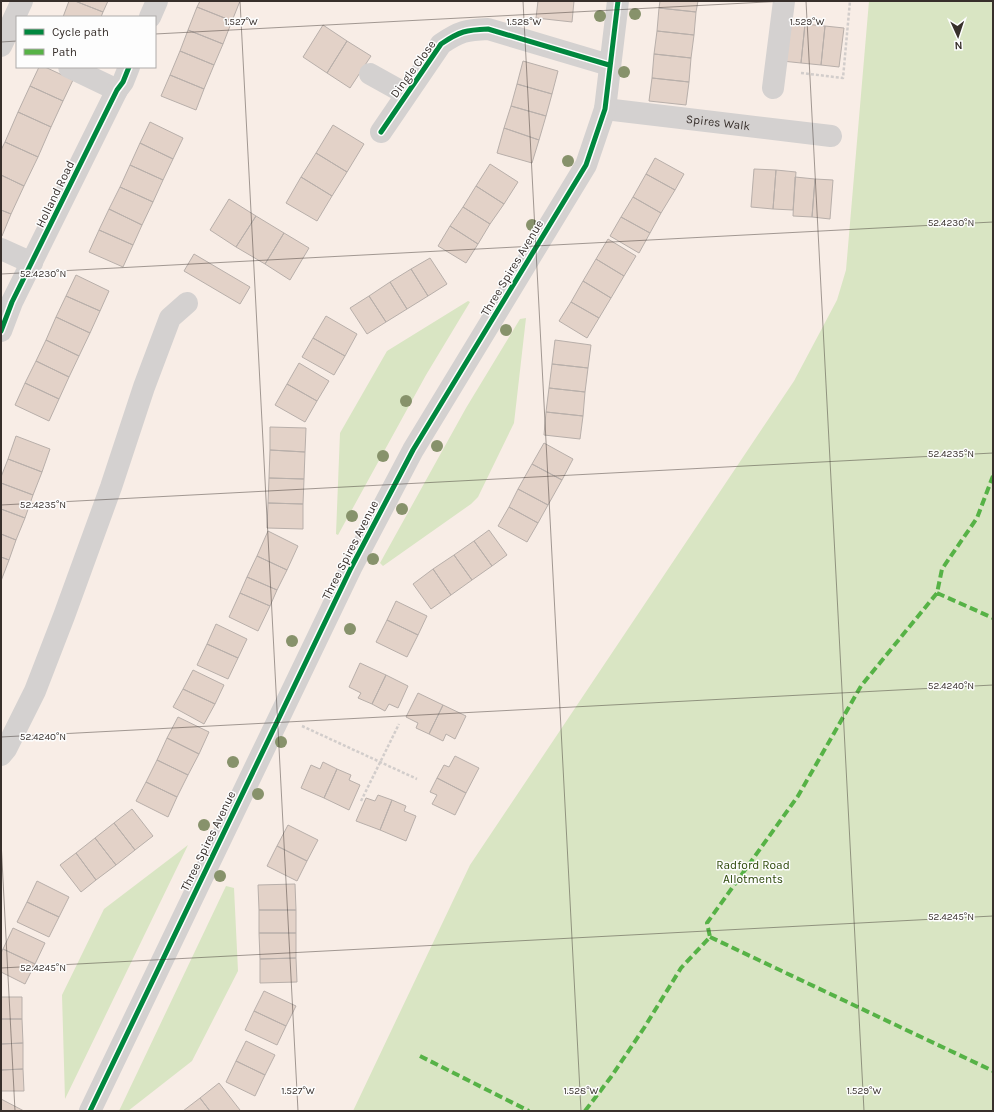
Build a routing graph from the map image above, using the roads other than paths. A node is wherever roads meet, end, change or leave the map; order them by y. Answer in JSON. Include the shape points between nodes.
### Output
{"nodes":[{"id":1,"x":22,"y":1,"type":"edge"},
{"id":2,"x":156,"y":1,"type":"edge"},
{"id":3,"x":618,"y":1,"type":"edge"},
{"id":4,"x":784,"y":1,"type":"edge"},
{"id":5,"x":17,"y":16,"type":"edge"},
{"id":6,"x":150,"y":16,"type":"edge"},
{"id":7,"x":16,"y":19,"type":"edge"},
{"id":8,"x":8,"y":42,"type":"edge"},
{"id":9,"x":609,"y":65,"type":"junction"},
{"id":10,"x":71,"y":68,"type":"edge"},
{"id":11,"x":129,"y":68,"type":"edge"},
{"id":12,"x":370,"y":74,"type":"dead end"},
{"id":13,"x":773,"y":88,"type":"dead end"},
{"id":14,"x":117,"y":90,"type":"junction"},
{"id":15,"x":406,"y":94,"type":"junction"},
{"id":16,"x":605,"y":109,"type":"junction"},
{"id":17,"x":381,"y":132,"type":"dead end"},
{"id":18,"x":831,"y":136,"type":"dead end"},
{"id":19,"x":1,"y":249,"type":"edge"},
{"id":20,"x":32,"y":263,"type":"junction"},
{"id":21,"x":187,"y":303,"type":"dead end"},
{"id":22,"x":1,"y":331,"type":"edge"},
{"id":23,"x":1,"y":755,"type":"edge"},
{"id":24,"x":90,"y":1111,"type":"edge"}],
"edges":[{"from":1,"to":5,"type":"street"},
{"from":2,"to":6,"type":"street"},
{"from":3,"to":9,"type":"street","name":"Three Spires Avenue"},
{"from":4,"to":13,"type":"street"},
{"from":7,"to":8,"type":"street"},
{"from":9,"to":15,"type":"street","name":"Dingle Close","via":[[488,29],[469,30],[454,35],[441,44]]},
{"from":9,"to":16,"type":"street","name":"Three Spires Avenue"},
{"from":10,"to":14,"type":"street"},
{"from":11,"to":14,"type":"street","name":"Holland Road"},
{"from":12,"to":15,"type":"street","name":"Dingle Close"},
{"from":14,"to":20,"type":"street","name":"Holland Road"},
{"from":15,"to":17,"type":"street","name":"Dingle Close"},
{"from":16,"to":18,"type":"street","name":"Spires Walk"},
{"from":16,"to":24,"type":"street","name":"Three Spires Avenue","via":[[586,165],[413,450],[351,568]]},
{"from":19,"to":20,"type":"street"},
{"from":20,"to":22,"type":"street","name":"Holland Road","via":[[12,302]]},
{"from":21,"to":23,"type":"street","via":[[170,318],[111,487],[35,691]]}]}
